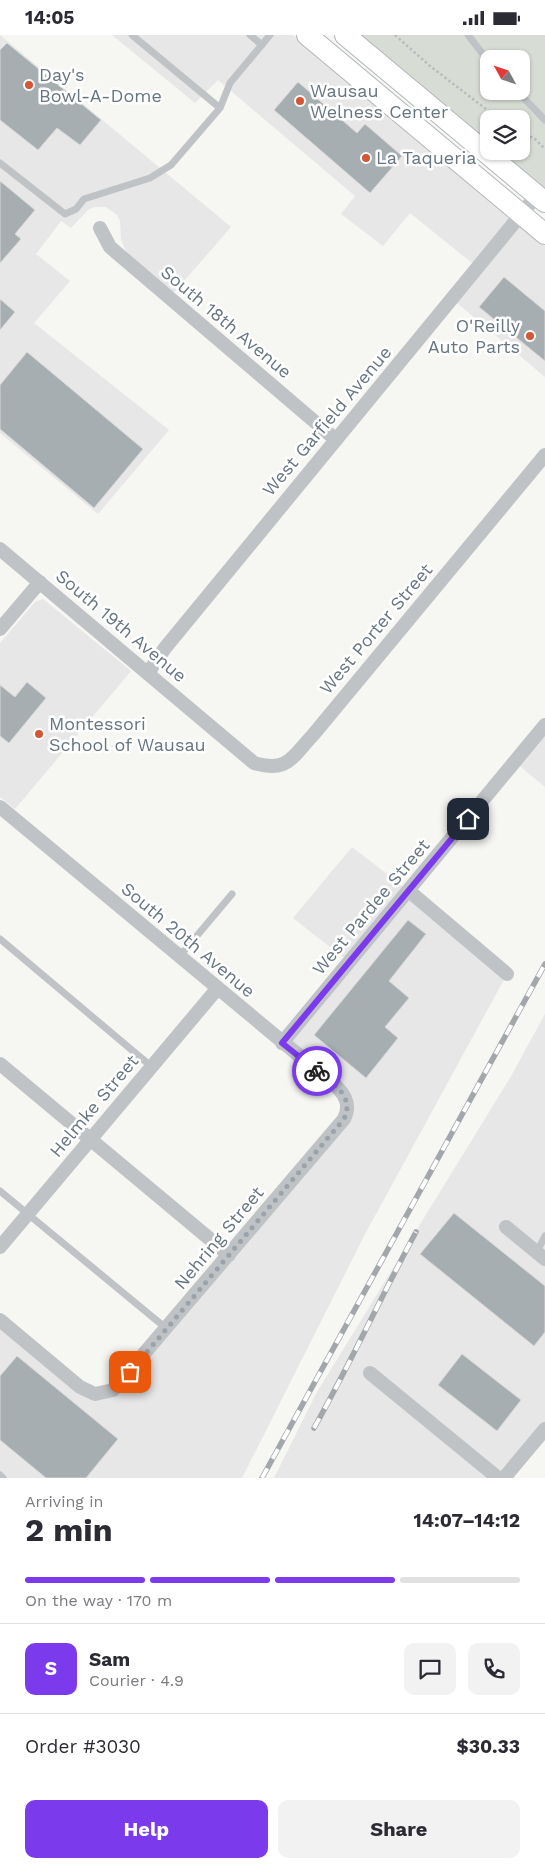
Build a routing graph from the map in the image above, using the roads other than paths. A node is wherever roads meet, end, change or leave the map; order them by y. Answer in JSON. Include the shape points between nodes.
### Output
{"nodes":[{"id":1,"x":132,"y":35,"type":"edge"},
{"id":2,"x":250,"y":35,"type":"edge"},
{"id":3,"x":270,"y":35,"type":"edge"},
{"id":4,"x":307,"y":35,"type":"edge"},
{"id":5,"x":345,"y":35,"type":"edge"},
{"id":6,"x":468,"y":35,"type":"edge"},
{"id":7,"x":262,"y":45,"type":"junction"},
{"id":8,"x":480,"y":50,"type":"edge"},
{"id":9,"x":526,"y":100,"type":"edge"},
{"id":10,"x":220,"y":108,"type":"junction"},
{"id":11,"x":545,"y":119,"type":"edge"},
{"id":12,"x":0,"y":163,"type":"edge"},
{"id":13,"x":541,"y":198,"type":"edge"},
{"id":14,"x":521,"y":214,"type":"junction"},
{"id":15,"x":100,"y":228,"type":"dead end"},
{"id":16,"x":545,"y":234,"type":"edge"},
{"id":17,"x":336,"y":439,"type":"junction"},
{"id":18,"x":545,"y":455,"type":"edge"},
{"id":19,"x":0,"y":549,"type":"edge"},
{"id":20,"x":40,"y":582,"type":"junction"},
{"id":21,"x":0,"y":629,"type":"edge"},
{"id":22,"x":148,"y":673,"type":"junction"},
{"id":23,"x":545,"y":725,"type":"edge"},
{"id":24,"x":218,"y":733,"type":"joint"},
{"id":25,"x":0,"y":807,"type":"edge"},
{"id":26,"x":409,"y":891,"type":"junction"},
{"id":27,"x":232,"y":894,"type":"dead end"},
{"id":28,"x":0,"y":939,"type":"edge"},
{"id":29,"x":179,"y":957,"type":"junction"},
{"id":30,"x":507,"y":974,"type":"dead end"},
{"id":31,"x":217,"y":989,"type":"junction"},
{"id":32,"x":282,"y":1043,"type":"junction"},
{"id":33,"x":0,"y":1064,"type":"edge"},
{"id":34,"x":152,"y":1067,"type":"junction"},
{"id":35,"x":348,"y":1105,"type":"joint"},
{"id":36,"x":90,"y":1141,"type":"junction"},
{"id":37,"x":0,"y":1191,"type":"edge"},
{"id":38,"x":28,"y":1214,"type":"junction"},
{"id":39,"x":506,"y":1227,"type":"dead end"},
{"id":40,"x":545,"y":1237,"type":"edge"},
{"id":41,"x":0,"y":1247,"type":"edge"},
{"id":42,"x":229,"y":1255,"type":"junction"},
{"id":43,"x":541,"y":1256,"type":"edge"},
{"id":44,"x":0,"y":1320,"type":"edge"},
{"id":45,"x":167,"y":1329,"type":"junction"},
{"id":46,"x":370,"y":1373,"type":"dead end"},
{"id":47,"x":545,"y":1429,"type":"edge"},
{"id":48,"x":0,"y":1475,"type":"edge"},
{"id":49,"x":3,"y":1478,"type":"edge"},
{"id":50,"x":498,"y":1478,"type":"edge"},
{"id":51,"x":504,"y":1478,"type":"edge"}],
"edges":[{"from":1,"to":10,"type":"lane"},
{"from":2,"to":7,"type":"lane"},
{"from":3,"to":7,"type":"lane"},
{"from":4,"to":14,"type":"main road"},
{"from":5,"to":13,"type":"main road"},
{"from":6,"to":8,"type":"lane"},
{"from":7,"to":10,"type":"lane","via":[[230,83]]},
{"from":9,"to":11,"type":"lane"},
{"from":10,"to":12,"type":"lane","via":[[171,165],[150,178],[84,199],[76,209],[65,214]]},
{"from":13,"to":14,"type":"street","name":"West Garfield Avenue"},
{"from":14,"to":16,"type":"main road"},
{"from":14,"to":17,"type":"street","name":"West Garfield Avenue"},
{"from":15,"to":17,"type":"street","name":"South 18th Avenue","via":[[110,247]]},
{"from":17,"to":22,"type":"street","name":"West Garfield Avenue"},
{"from":18,"to":24,"type":"street","name":"West Porter Street","via":[[288,762],[275,767],[254,763]]},
{"from":19,"to":20,"type":"street","name":"South 19th Avenue"},
{"from":20,"to":21,"type":"street"},
{"from":20,"to":22,"type":"street","name":"South 19th Avenue"},
{"from":22,"to":24,"type":"street","name":"South 19th Avenue"},
{"from":23,"to":26,"type":"street","name":"West Pardee Street"},
{"from":25,"to":29,"type":"street","name":"South 20th Avenue"},
{"from":26,"to":30,"type":"street"},
{"from":26,"to":32,"type":"street","name":"West Pardee Street"},
{"from":27,"to":29,"type":"lane"},
{"from":28,"to":34,"type":"lane"},
{"from":29,"to":31,"type":"street","name":"South 20th Avenue"},
{"from":31,"to":32,"type":"street","name":"South 20th Avenue"},
{"from":31,"to":34,"type":"street","name":"Helmke Street"},
{"from":32,"to":35,"type":"street","name":"South 20th Avenue","via":[[337,1087]]},
{"from":33,"to":36,"type":"street"},
{"from":34,"to":36,"type":"street","name":"Helmke Street"},
{"from":35,"to":42,"type":"street","name":"Nehring Street","via":[[344,1119]]},
{"from":36,"to":38,"type":"street","name":"Helmke Street"},
{"from":36,"to":42,"type":"street"},
{"from":37,"to":38,"type":"lane"},
{"from":38,"to":41,"type":"street","name":"Helmke Street"},
{"from":38,"to":45,"type":"lane"},
{"from":39,"to":43,"type":"street"},
{"from":40,"to":43,"type":"lane"},
{"from":42,"to":45,"type":"street","name":"Nehring Street"},
{"from":44,"to":45,"type":"street","name":"Nehring Street","via":[[80,1387],[95,1394],[113,1390]]},
{"from":46,"to":50,"type":"street"},
{"from":47,"to":51,"type":"street"},
{"from":48,"to":49,"type":"lane"}]}
